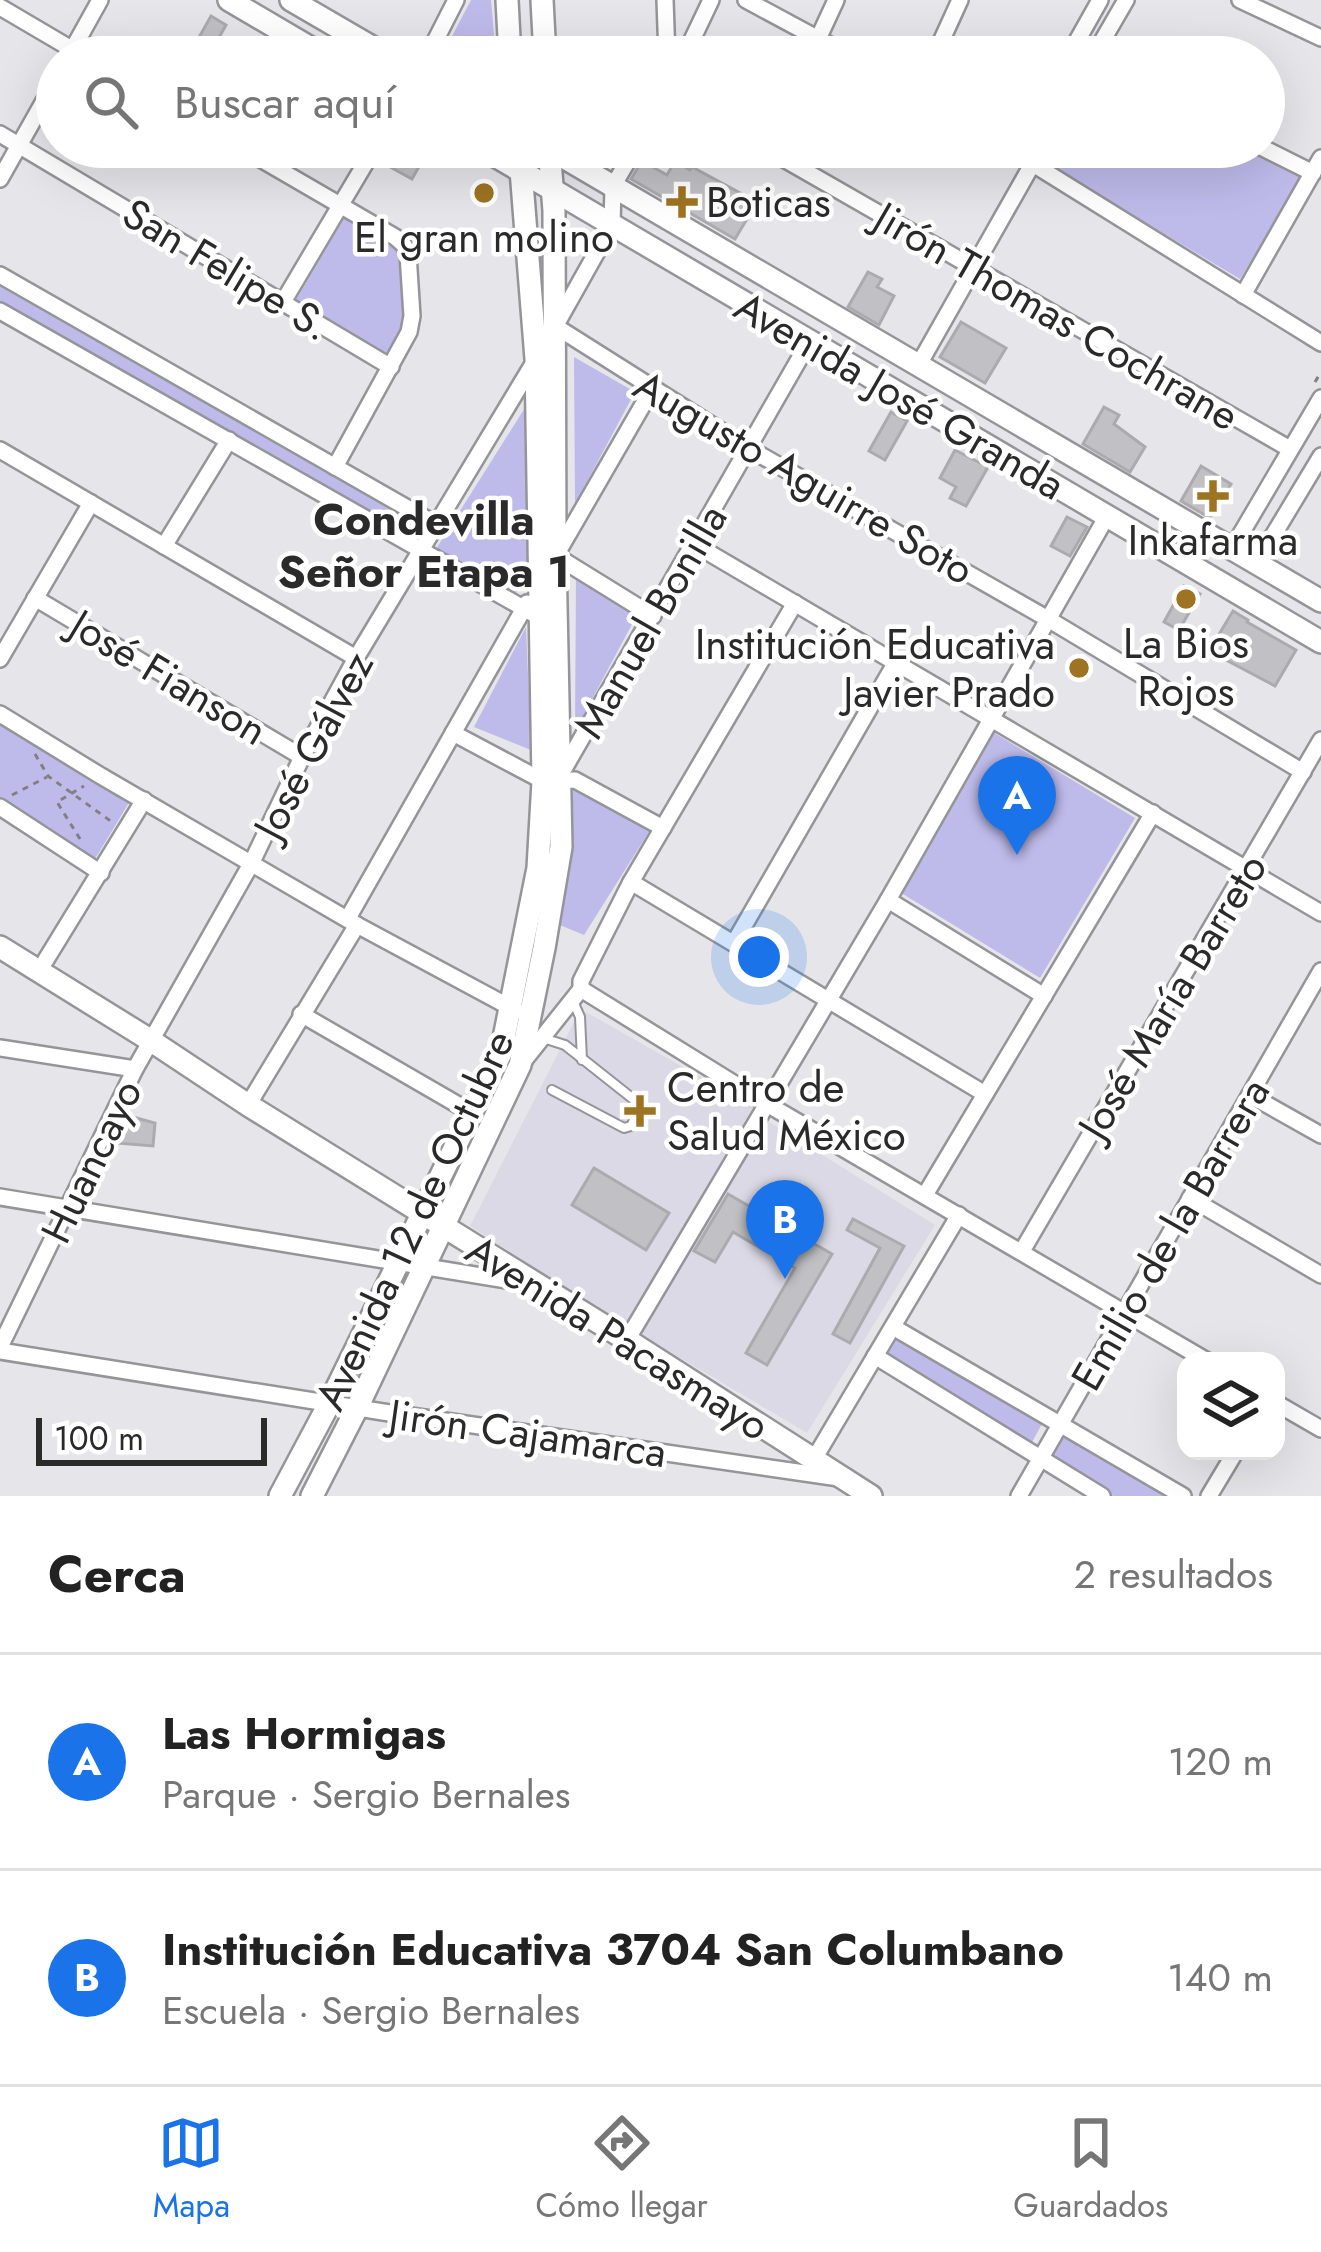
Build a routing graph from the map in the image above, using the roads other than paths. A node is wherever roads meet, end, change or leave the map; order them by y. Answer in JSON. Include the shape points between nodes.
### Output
{"nodes":[{"id":1,"x":100,"y":0,"type":"edge"},
{"id":2,"x":229,"y":0,"type":"edge"},
{"id":3,"x":456,"y":0,"type":"edge"},
{"id":4,"x":507,"y":0,"type":"edge"},
{"id":5,"x":542,"y":0,"type":"edge"},
{"id":6,"x":665,"y":0,"type":"edge"},
{"id":7,"x":711,"y":0,"type":"edge"},
{"id":8,"x":746,"y":0,"type":"edge"},
{"id":9,"x":836,"y":0,"type":"edge"},
{"id":10,"x":960,"y":0,"type":"edge"},
{"id":11,"x":1100,"y":0,"type":"edge"},
{"id":12,"x":1126,"y":0,"type":"edge"},
{"id":13,"x":1240,"y":0,"type":"edge"},
{"id":14,"x":305,"y":4,"type":"edge"},
{"id":15,"x":0,"y":7,"type":"edge"},
{"id":16,"x":1274,"y":7,"type":"edge"},
{"id":17,"x":45,"y":36,"type":"edge"},
{"id":18,"x":84,"y":36,"type":"edge"},
{"id":19,"x":290,"y":36,"type":"edge"},
{"id":20,"x":356,"y":36,"type":"edge"},
{"id":21,"x":438,"y":36,"type":"edge"},
{"id":22,"x":509,"y":36,"type":"edge"},
{"id":23,"x":544,"y":36,"type":"edge"},
{"id":24,"x":666,"y":36,"type":"edge"},
{"id":25,"x":694,"y":36,"type":"edge"},
{"id":26,"x":812,"y":36,"type":"edge"},
{"id":27,"x":819,"y":36,"type":"edge"},
{"id":28,"x":944,"y":36,"type":"edge"},
{"id":29,"x":1080,"y":36,"type":"edge"},
{"id":30,"x":1105,"y":36,"type":"edge"},
{"id":31,"x":1321,"y":38,"type":"edge"},
{"id":32,"x":36,"y":116,"type":"edge"},
{"id":33,"x":0,"y":134,"type":"edge"},
{"id":34,"x":19,"y":146,"type":"junction"},
{"id":35,"x":1285,"y":155,"type":"edge"},
{"id":36,"x":36,"y":156,"type":"edge"},
{"id":37,"x":1317,"y":165,"type":"edge"},
{"id":38,"x":56,"y":168,"type":"edge"},
{"id":39,"x":276,"y":168,"type":"edge"},
{"id":40,"x":362,"y":168,"type":"edge"},
{"id":41,"x":517,"y":168,"type":"edge"},
{"id":42,"x":551,"y":168,"type":"edge"},
{"id":43,"x":583,"y":168,"type":"edge"},
{"id":44,"x":624,"y":168,"type":"edge"},
{"id":45,"x":800,"y":168,"type":"edge"},
{"id":46,"x":1031,"y":168,"type":"edge"},
{"id":47,"x":1039,"y":168,"type":"edge"},
{"id":48,"x":521,"y":170,"type":"junction"},
{"id":49,"x":0,"y":178,"type":"edge"},
{"id":50,"x":614,"y":186,"type":"junction"},
{"id":51,"x":554,"y":189,"type":"junction"},
{"id":52,"x":340,"y":205,"type":"junction"},
{"id":53,"x":612,"y":225,"type":"junction"},
{"id":54,"x":973,"y":269,"type":"junction"},
{"id":55,"x":0,"y":275,"type":"edge"},
{"id":56,"x":1243,"y":295,"type":"junction"},
{"id":57,"x":283,"y":302,"type":"junction"},
{"id":58,"x":0,"y":311,"type":"edge"},
{"id":59,"x":555,"y":328,"type":"junction"},
{"id":60,"x":808,"y":342,"type":"junction"},
{"id":61,"x":1321,"y":344,"type":"edge"},
{"id":62,"x":536,"y":359,"type":"junction"},
{"id":63,"x":918,"y":366,"type":"junction"},
{"id":64,"x":392,"y":367,"type":"junction"},
{"id":65,"x":652,"y":389,"type":"junction"},
{"id":66,"x":1321,"y":398,"type":"edge"},
{"id":67,"x":229,"y":440,"type":"junction"},
{"id":68,"x":748,"y":448,"type":"junction"},
{"id":69,"x":1290,"y":449,"type":"junction"},
{"id":70,"x":0,"y":450,"type":"edge"},
{"id":71,"x":1321,"y":456,"type":"edge"},
{"id":72,"x":335,"y":467,"type":"junction"},
{"id":73,"x":91,"y":503,"type":"junction"},
{"id":74,"x":1107,"y":516,"type":"junction"},
{"id":75,"x":437,"y":526,"type":"junction"},
{"id":76,"x":1206,"y":535,"type":"junction"},
{"id":77,"x":694,"y":544,"type":"junction"},
{"id":78,"x":164,"y":546,"type":"junction"},
{"id":79,"x":424,"y":549,"type":"junction"},
{"id":80,"x":1232,"y":549,"type":"junction"},
{"id":81,"x":555,"y":557,"type":"junction"},
{"id":82,"x":1187,"y":563,"type":"junction"},
{"id":83,"x":1256,"y":564,"type":"junction"},
{"id":84,"x":1280,"y":577,"type":"junction"},
{"id":85,"x":539,"y":583,"type":"junction"},
{"id":86,"x":35,"y":598,"type":"junction"},
{"id":87,"x":1321,"y":601,"type":"edge"},
{"id":88,"x":795,"y":603,"type":"junction"},
{"id":89,"x":1258,"y":604,"type":"junction"},
{"id":90,"x":531,"y":613,"type":"junction"},
{"id":91,"x":653,"y":616,"type":"junction"},
{"id":92,"x":1048,"y":619,"type":"junction"},
{"id":93,"x":1321,"y":642,"type":"edge"},
{"id":94,"x":356,"y":658,"type":"junction"},
{"id":95,"x":0,"y":659,"type":"edge"},
{"id":96,"x":896,"y":662,"type":"junction"},
{"id":97,"x":0,"y":714,"type":"edge"},
{"id":98,"x":990,"y":718,"type":"junction"},
{"id":99,"x":453,"y":733,"type":"junction"},
{"id":100,"x":1321,"y":740,"type":"edge"},
{"id":101,"x":302,"y":757,"type":"junction"},
{"id":102,"x":1303,"y":772,"type":"junction"},
{"id":103,"x":555,"y":778,"type":"junction"},
{"id":104,"x":144,"y":800,"type":"junction"},
{"id":105,"x":2,"y":803,"type":"edge"},
{"id":106,"x":1153,"y":813,"type":"junction"},
{"id":107,"x":663,"y":828,"type":"junction"},
{"id":108,"x":251,"y":864,"type":"junction"},
{"id":109,"x":1247,"y":869,"type":"junction"},
{"id":110,"x":100,"y":873,"type":"junction"},
{"id":111,"x":631,"y":882,"type":"junction"},
{"id":112,"x":888,"y":900,"type":"junction"},
{"id":113,"x":1321,"y":913,"type":"edge"},
{"id":114,"x":353,"y":922,"type":"junction"},
{"id":115,"x":734,"y":944,"type":"junction"},
{"id":116,"x":0,"y":946,"type":"edge"},
{"id":117,"x":39,"y":971,"type":"junction"},
{"id":118,"x":1321,"y":971,"type":"edge"},
{"id":119,"x":577,"y":994,"type":"junction"},
{"id":120,"x":1044,"y":996,"type":"junction"},
{"id":121,"x":828,"y":1001,"type":"junction"},
{"id":122,"x":301,"y":1014,"type":"junction"},
{"id":123,"x":528,"y":1021,"type":"junction"},
{"id":124,"x":150,"y":1040,"type":"junction"},
{"id":125,"x":0,"y":1048,"type":"edge"},
{"id":126,"x":581,"y":1060,"type":"junction"},
{"id":127,"x":135,"y":1069,"type":"junction"},
{"id":128,"x":552,"y":1090,"type":"dead end"},
{"id":129,"x":986,"y":1094,"type":"junction"},
{"id":130,"x":1250,"y":1095,"type":"junction"},
{"id":131,"x":767,"y":1104,"type":"junction"},
{"id":132,"x":248,"y":1105,"type":"junction"},
{"id":133,"x":472,"y":1113,"type":"junction"},
{"id":134,"x":1321,"y":1135,"type":"edge"},
{"id":135,"x":925,"y":1196,"type":"junction"},
{"id":136,"x":0,"y":1197,"type":"edge"},
{"id":137,"x":1190,"y":1198,"type":"junction"},
{"id":138,"x":69,"y":1208,"type":"junction"},
{"id":139,"x":421,"y":1215,"type":"junction"},
{"id":140,"x":959,"y":1215,"type":"junction"},
{"id":141,"x":444,"y":1228,"type":"junction"},
{"id":142,"x":1022,"y":1251,"type":"junction"},
{"id":143,"x":397,"y":1262,"type":"junction"},
{"id":144,"x":425,"y":1266,"type":"junction"},
{"id":145,"x":1321,"y":1275,"type":"edge"},
{"id":146,"x":539,"y":1286,"type":"junction"},
{"id":147,"x":1124,"y":1311,"type":"junction"},
{"id":148,"x":893,"y":1327,"type":"junction"},
{"id":149,"x":628,"y":1340,"type":"junction"},
{"id":150,"x":0,"y":1349,"type":"edge"},
{"id":151,"x":1192,"y":1352,"type":"edge"},
{"id":152,"x":875,"y":1356,"type":"junction"},
{"id":153,"x":329,"y":1403,"type":"junction"},
{"id":154,"x":358,"y":1408,"type":"junction"},
{"id":155,"x":1285,"y":1408,"type":"edge"},
{"id":156,"x":1060,"y":1425,"type":"junction"},
{"id":157,"x":1321,"y":1429,"type":"edge"},
{"id":158,"x":814,"y":1459,"type":"junction"},
{"id":159,"x":1041,"y":1459,"type":"junction"},
{"id":160,"x":1231,"y":1460,"type":"edge"},
{"id":161,"x":857,"y":1490,"type":"edge"},
{"id":162,"x":1083,"y":1491,"type":"edge"},
{"id":163,"x":280,"y":1496,"type":"edge"},
{"id":164,"x":312,"y":1496,"type":"edge"},
{"id":165,"x":1019,"y":1496,"type":"edge"},
{"id":166,"x":1102,"y":1496,"type":"edge"},
{"id":167,"x":1183,"y":1496,"type":"edge"},
{"id":168,"x":1209,"y":1496,"type":"edge"}],
"edges":[{"from":1,"to":18,"type":"street"},
{"from":2,"to":19,"type":"main road"},
{"from":3,"to":21,"type":"street"},
{"from":4,"to":22,"type":"main road"},
{"from":5,"to":23,"type":"main road"},
{"from":6,"to":24,"type":"street"},
{"from":7,"to":25,"type":"street"},
{"from":8,"to":26,"type":"street"},
{"from":9,"to":27,"type":"street"},
{"from":10,"to":28,"type":"street"},
{"from":11,"to":29,"type":"street"},
{"from":12,"to":30,"type":"street"},
{"from":13,"to":16,"type":"street"},
{"from":14,"to":20,"type":"main road"},
{"from":15,"to":17,"type":"street"},
{"from":16,"to":31,"type":"street"},
{"from":32,"to":34,"type":"street"},
{"from":33,"to":34,"type":"street","name":"San Felipe S."},
{"from":34,"to":36,"type":"street","name":"San Felipe S."},
{"from":34,"to":49,"type":"street"},
{"from":35,"to":37,"type":"street"},
{"from":37,"to":56,"type":"street"},
{"from":38,"to":57,"type":"street","name":"San Felipe S."},
{"from":39,"to":52,"type":"street"},
{"from":40,"to":52,"type":"street"},
{"from":41,"to":48,"type":"main road","name":"Avenida José Granda"},
{"from":42,"to":51,"type":"main road","name":"Avenida 12 de Octubre"},
{"from":43,"to":50,"type":"main road","name":"Avenida José Granda"},
{"from":44,"to":50,"type":"street"},
{"from":45,"to":54,"type":"street","name":"Jirón Thomas Cochrane"},
{"from":46,"to":54,"type":"street"},
{"from":47,"to":56,"type":"street"},
{"from":48,"to":51,"type":"main road","name":"Avenida José Granda"},
{"from":48,"to":62,"type":"main road","name":"Avenida 12 de Octubre"},
{"from":50,"to":53,"type":"street"},
{"from":50,"to":63,"type":"main road","name":"Avenida José Granda"},
{"from":51,"to":53,"type":"main road","name":"Avenida José Granda"},
{"from":51,"to":59,"type":"main road","name":"Avenida 12 de Octubre"},
{"from":52,"to":57,"type":"street"},
{"from":52,"to":64,"type":"street","via":[[395,237],[408,254],[412,316]]},
{"from":53,"to":59,"type":"street","name":"José Gálvez"},
{"from":53,"to":60,"type":"main road","name":"Avenida José Granda"},
{"from":54,"to":63,"type":"street"},
{"from":54,"to":69,"type":"street","name":"Jirón Thomas Cochrane"},
{"from":55,"to":72,"type":"street"},
{"from":56,"to":61,"type":"street"},
{"from":57,"to":64,"type":"street","name":"San Felipe S."},
{"from":58,"to":67,"type":"street"},
{"from":59,"to":62,"type":"street","name":"José Gálvez"},
{"from":59,"to":65,"type":"street","name":"Augusto Aguirre Soto"},
{"from":59,"to":81,"type":"main road","name":"Avenida 12 de Octubre"},
{"from":60,"to":68,"type":"street","name":"Manuel Bonilla"},
{"from":60,"to":74,"type":"main road","name":"Avenida José Granda"},
{"from":62,"to":75,"type":"street","name":"José Gálvez"},
{"from":62,"to":85,"type":"main road","name":"Avenida 12 de Octubre"},
{"from":63,"to":76,"type":"main road","name":"Avenida José Granda"},
{"from":64,"to":72,"type":"street"},
{"from":65,"to":68,"type":"street","name":"Augusto Aguirre Soto"},
{"from":65,"to":81,"type":"street"},
{"from":66,"to":69,"type":"street"},
{"from":67,"to":78,"type":"street"},
{"from":67,"to":79,"type":"street"},
{"from":68,"to":77,"type":"street","name":"Manuel Bonilla"},
{"from":68,"to":92,"type":"street","name":"Augusto Aguirre Soto"},
{"from":69,"to":80,"type":"street"},
{"from":70,"to":73,"type":"street"},
{"from":71,"to":83,"type":"street"},
{"from":72,"to":75,"type":"street"},
{"from":73,"to":78,"type":"street"},
{"from":73,"to":86,"type":"street"},
{"from":74,"to":82,"type":"main road","name":"Avenida José Granda"},
{"from":74,"to":92,"type":"street"},
{"from":75,"to":79,"type":"street","name":"José Gálvez"},
{"from":76,"to":80,"type":"main road","name":"Avenida José Granda"},
{"from":76,"to":82,"type":"main road","via":[[1207,560]]},
{"from":77,"to":88,"type":"street"},
{"from":77,"to":91,"type":"street","name":"Manuel Bonilla"},
{"from":78,"to":94,"type":"street"},
{"from":79,"to":90,"type":"street"},
{"from":79,"to":94,"type":"street","name":"José Gálvez"},
{"from":80,"to":83,"type":"main road","name":"Avenida José Granda"},
{"from":81,"to":85,"type":"street"},
{"from":81,"to":91,"type":"street"},
{"from":81,"to":103,"type":"main road","name":"Avenida 12 de Octubre"},
{"from":82,"to":89,"type":"main road","name":"Avenida José Granda"},
{"from":83,"to":84,"type":"main road","name":"Avenida José Granda"},
{"from":84,"to":87,"type":"main road","name":"Avenida José Granda"},
{"from":84,"to":89,"type":"main road","via":[[1261,586]]},
{"from":85,"to":90,"type":"main road","name":"Avenida 12 de Octubre"},
{"from":86,"to":95,"type":"street"},
{"from":86,"to":101,"type":"street","name":"José Fianson"},
{"from":88,"to":96,"type":"street"},
{"from":88,"to":107,"type":"street"},
{"from":89,"to":93,"type":"main road","name":"Avenida José Granda"},
{"from":90,"to":99,"type":"street"},
{"from":90,"to":103,"type":"main road","name":"Avenida 12 de Octubre"},
{"from":91,"to":103,"type":"street","name":"Manuel Bonilla"},
{"from":92,"to":98,"type":"street"},
{"from":92,"to":102,"type":"street","name":"Augusto Aguirre Soto"},
{"from":94,"to":101,"type":"street","name":"José Gálvez"},
{"from":96,"to":98,"type":"street"},
{"from":96,"to":115,"type":"street"},
{"from":97,"to":104,"type":"street"},
{"from":98,"to":106,"type":"street"},
{"from":98,"to":112,"type":"street"},
{"from":99,"to":103,"type":"street"},
{"from":99,"to":114,"type":"street"},
{"from":100,"to":102,"type":"street","name":"José María Barreto"},
{"from":101,"to":108,"type":"street","name":"José Gálvez"},
{"from":102,"to":109,"type":"street","name":"José María Barreto"},
{"from":103,"to":107,"type":"street","via":[[574,780]]},
{"from":103,"to":123,"type":"main road","name":"Avenida 12 de Octubre","via":[[538,868]]},
{"from":104,"to":108,"type":"street"},
{"from":104,"to":110,"type":"street"},
{"from":105,"to":110,"type":"street"},
{"from":106,"to":109,"type":"street"},
{"from":106,"to":120,"type":"street"},
{"from":107,"to":111,"type":"street"},
{"from":108,"to":114,"type":"street"},
{"from":108,"to":124,"type":"street","name":"José Gálvez"},
{"from":109,"to":113,"type":"street"},
{"from":109,"to":142,"type":"street","name":"José María Barreto"},
{"from":110,"to":117,"type":"street"},
{"from":111,"to":115,"type":"street"},
{"from":111,"to":119,"type":"street"},
{"from":112,"to":120,"type":"street"},
{"from":112,"to":121,"type":"street"},
{"from":114,"to":122,"type":"street"},
{"from":114,"to":123,"type":"street"},
{"from":115,"to":121,"type":"street"},
{"from":116,"to":117,"type":"main road","name":"Avenida Pacasmayo"},
{"from":117,"to":124,"type":"main road","name":"Avenida Pacasmayo"},
{"from":118,"to":130,"type":"street","name":"Emilio de la Barrera"},
{"from":119,"to":123,"type":"street"},
{"from":119,"to":126,"type":"lane"},
{"from":119,"to":131,"type":"street"},
{"from":120,"to":129,"type":"street"},
{"from":121,"to":129,"type":"street"},
{"from":121,"to":131,"type":"street"},
{"from":122,"to":132,"type":"street"},
{"from":122,"to":133,"type":"street"},
{"from":123,"to":126,"type":"lane"},
{"from":123,"to":133,"type":"main road","name":"Avenida 12 de Octubre","via":[[501,1052]]},
{"from":123,"to":141,"type":"main road","name":"Avenida 12 de Octubre","via":[[520,1065]]},
{"from":124,"to":127,"type":"street","name":"Huancayo"},
{"from":124,"to":132,"type":"main road","name":"Avenida Pacasmayo"},
{"from":125,"to":127,"type":"street"},
{"from":126,"to":128,"type":"lane","via":[[642,1106],[632,1126]]},
{"from":127,"to":138,"type":"street","name":"Huancayo"},
{"from":129,"to":135,"type":"street"},
{"from":130,"to":134,"type":"street"},
{"from":130,"to":137,"type":"street","name":"Emilio de la Barrera"},
{"from":131,"to":135,"type":"street"},
{"from":131,"to":149,"type":"street"},
{"from":132,"to":139,"type":"main road","name":"Avenida Pacasmayo"},
{"from":133,"to":139,"type":"main road","name":"Avenida 12 de Octubre"},
{"from":135,"to":140,"type":"street"},
{"from":136,"to":138,"type":"street"},
{"from":137,"to":145,"type":"street"},
{"from":137,"to":147,"type":"street","name":"Emilio de la Barrera"},
{"from":138,"to":143,"type":"street"},
{"from":138,"to":150,"type":"street","name":"Huancayo"},
{"from":139,"to":141,"type":"main road","name":"Avenida Pacasmayo"},
{"from":139,"to":143,"type":"main road","name":"Avenida 12 de Octubre"},
{"from":140,"to":142,"type":"street"},
{"from":140,"to":148,"type":"street"},
{"from":141,"to":144,"type":"main road","name":"Avenida 12 de Octubre"},
{"from":141,"to":146,"type":"main road","name":"Avenida Pacasmayo"},
{"from":142,"to":147,"type":"street"},
{"from":143,"to":144,"type":"street"},
{"from":143,"to":153,"type":"main road","name":"Avenida 12 de Octubre"},
{"from":144,"to":146,"type":"street"},
{"from":144,"to":154,"type":"main road","name":"Avenida 12 de Octubre"},
{"from":146,"to":149,"type":"main road","name":"Avenida Pacasmayo"},
{"from":147,"to":151,"type":"street"},
{"from":147,"to":156,"type":"street","name":"Emilio de la Barrera"},
{"from":148,"to":152,"type":"street"},
{"from":148,"to":156,"type":"street"},
{"from":149,"to":158,"type":"main road","name":"Avenida Pacasmayo"},
{"from":150,"to":153,"type":"street","name":"Jirón Cajamarca"},
{"from":152,"to":158,"type":"street"},
{"from":152,"to":159,"type":"street"},
{"from":153,"to":154,"type":"street","name":"Jirón Cajamarca"},
{"from":153,"to":163,"type":"main road","name":"Avenida 12 de Octubre"},
{"from":154,"to":161,"type":"street","name":"Jirón Cajamarca"},
{"from":154,"to":164,"type":"main road","name":"Avenida 12 de Octubre"},
{"from":155,"to":157,"type":"street"},
{"from":156,"to":159,"type":"street","name":"Emilio de la Barrera"},
{"from":156,"to":167,"type":"street"},
{"from":158,"to":161,"type":"main road","name":"Avenida Pacasmayo"},
{"from":159,"to":162,"type":"street"},
{"from":159,"to":165,"type":"street","name":"Emilio de la Barrera"},
{"from":160,"to":168,"type":"street"},
{"from":162,"to":166,"type":"street"}]}
